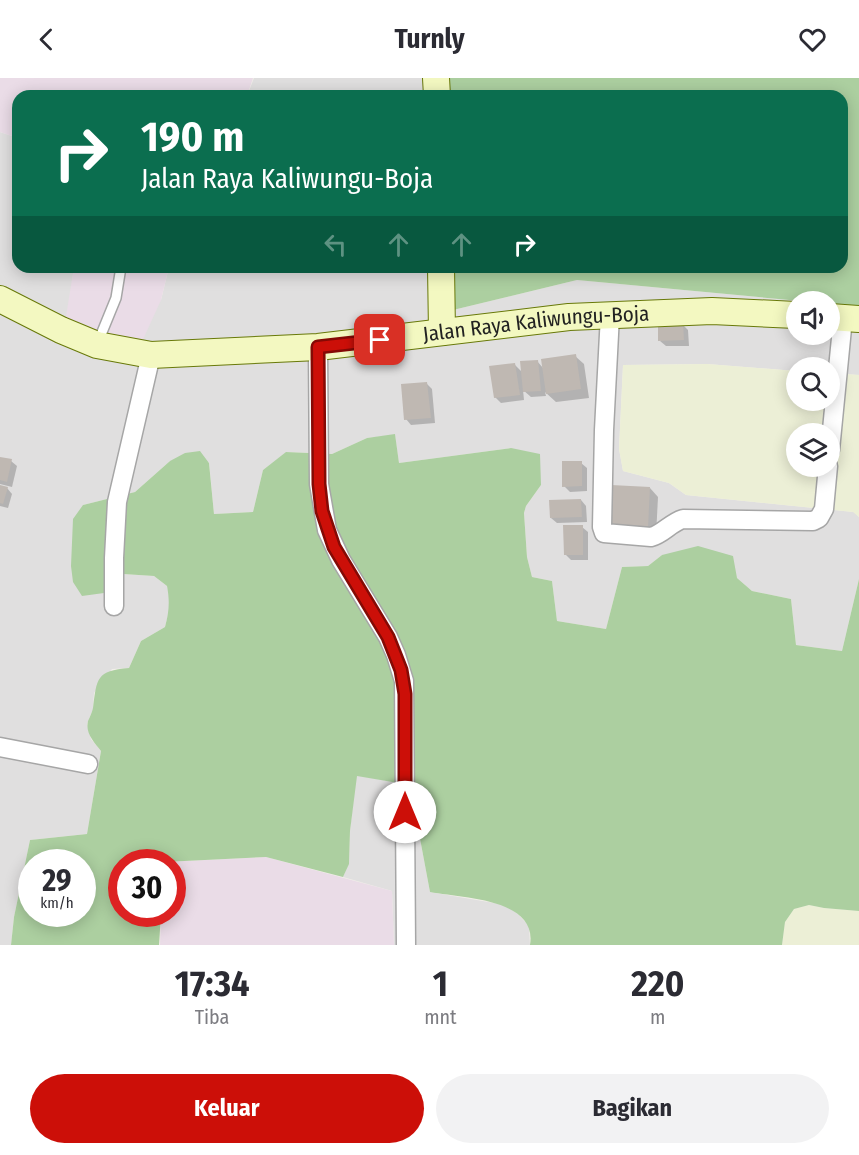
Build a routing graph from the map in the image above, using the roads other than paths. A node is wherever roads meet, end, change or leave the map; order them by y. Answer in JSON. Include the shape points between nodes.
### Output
{"nodes":[{"id":1,"x":120,"y":273,"type":"edge"},
{"id":2,"x":441,"y":273,"type":"edge"},
{"id":3,"x":1,"y":303,"type":"edge"},
{"id":4,"x":610,"y":315,"type":"junction"},
{"id":5,"x":786,"y":315,"type":"edge"},
{"id":6,"x":844,"y":318,"type":"edge"},
{"id":7,"x":442,"y":332,"type":"junction"},
{"id":8,"x":97,"y":345,"type":"junction"},
{"id":9,"x":318,"y":347,"type":"junction"},
{"id":10,"x":150,"y":356,"type":"junction"},
{"id":11,"x":833,"y":423,"type":"edge"},
{"id":12,"x":827,"y":477,"type":"edge"},
{"id":13,"x":114,"y":606,"type":"dead end"},
{"id":14,"x":0,"y":747,"type":"edge"},
{"id":15,"x":88,"y":764,"type":"dead end"},
{"id":16,"x":406,"y":945,"type":"edge"}],
"edges":[{"from":1,"to":8,"type":"lane","via":[[116,298]]},
{"from":2,"to":7,"type":"main road"},
{"from":3,"to":8,"type":"main road","name":"Jalan Raya Kaliwungu-Boja"},
{"from":4,"to":5,"type":"main road","name":"Jalan Raya Kaliwungu-Boja","via":[[712,311]]},
{"from":4,"to":7,"type":"main road","name":"Jalan Raya Kaliwungu-Boja"},
{"from":4,"to":12,"type":"street","via":[[604,533],[651,537],[683,519],[813,520],[824,509]]},
{"from":6,"to":11,"type":"street"},
{"from":7,"to":9,"type":"main road","name":"Jalan Raya Kaliwungu-Boja"},
{"from":8,"to":10,"type":"main road","name":"Jalan Raya Kaliwungu-Boja"},
{"from":9,"to":10,"type":"main road","name":"Jalan Raya Kaliwungu-Boja"},
{"from":9,"to":16,"type":"street","via":[[319,484],[327,530],[388,637],[404,681]]},
{"from":10,"to":13,"type":"street","via":[[117,502]]},
{"from":14,"to":15,"type":"street"}]}
